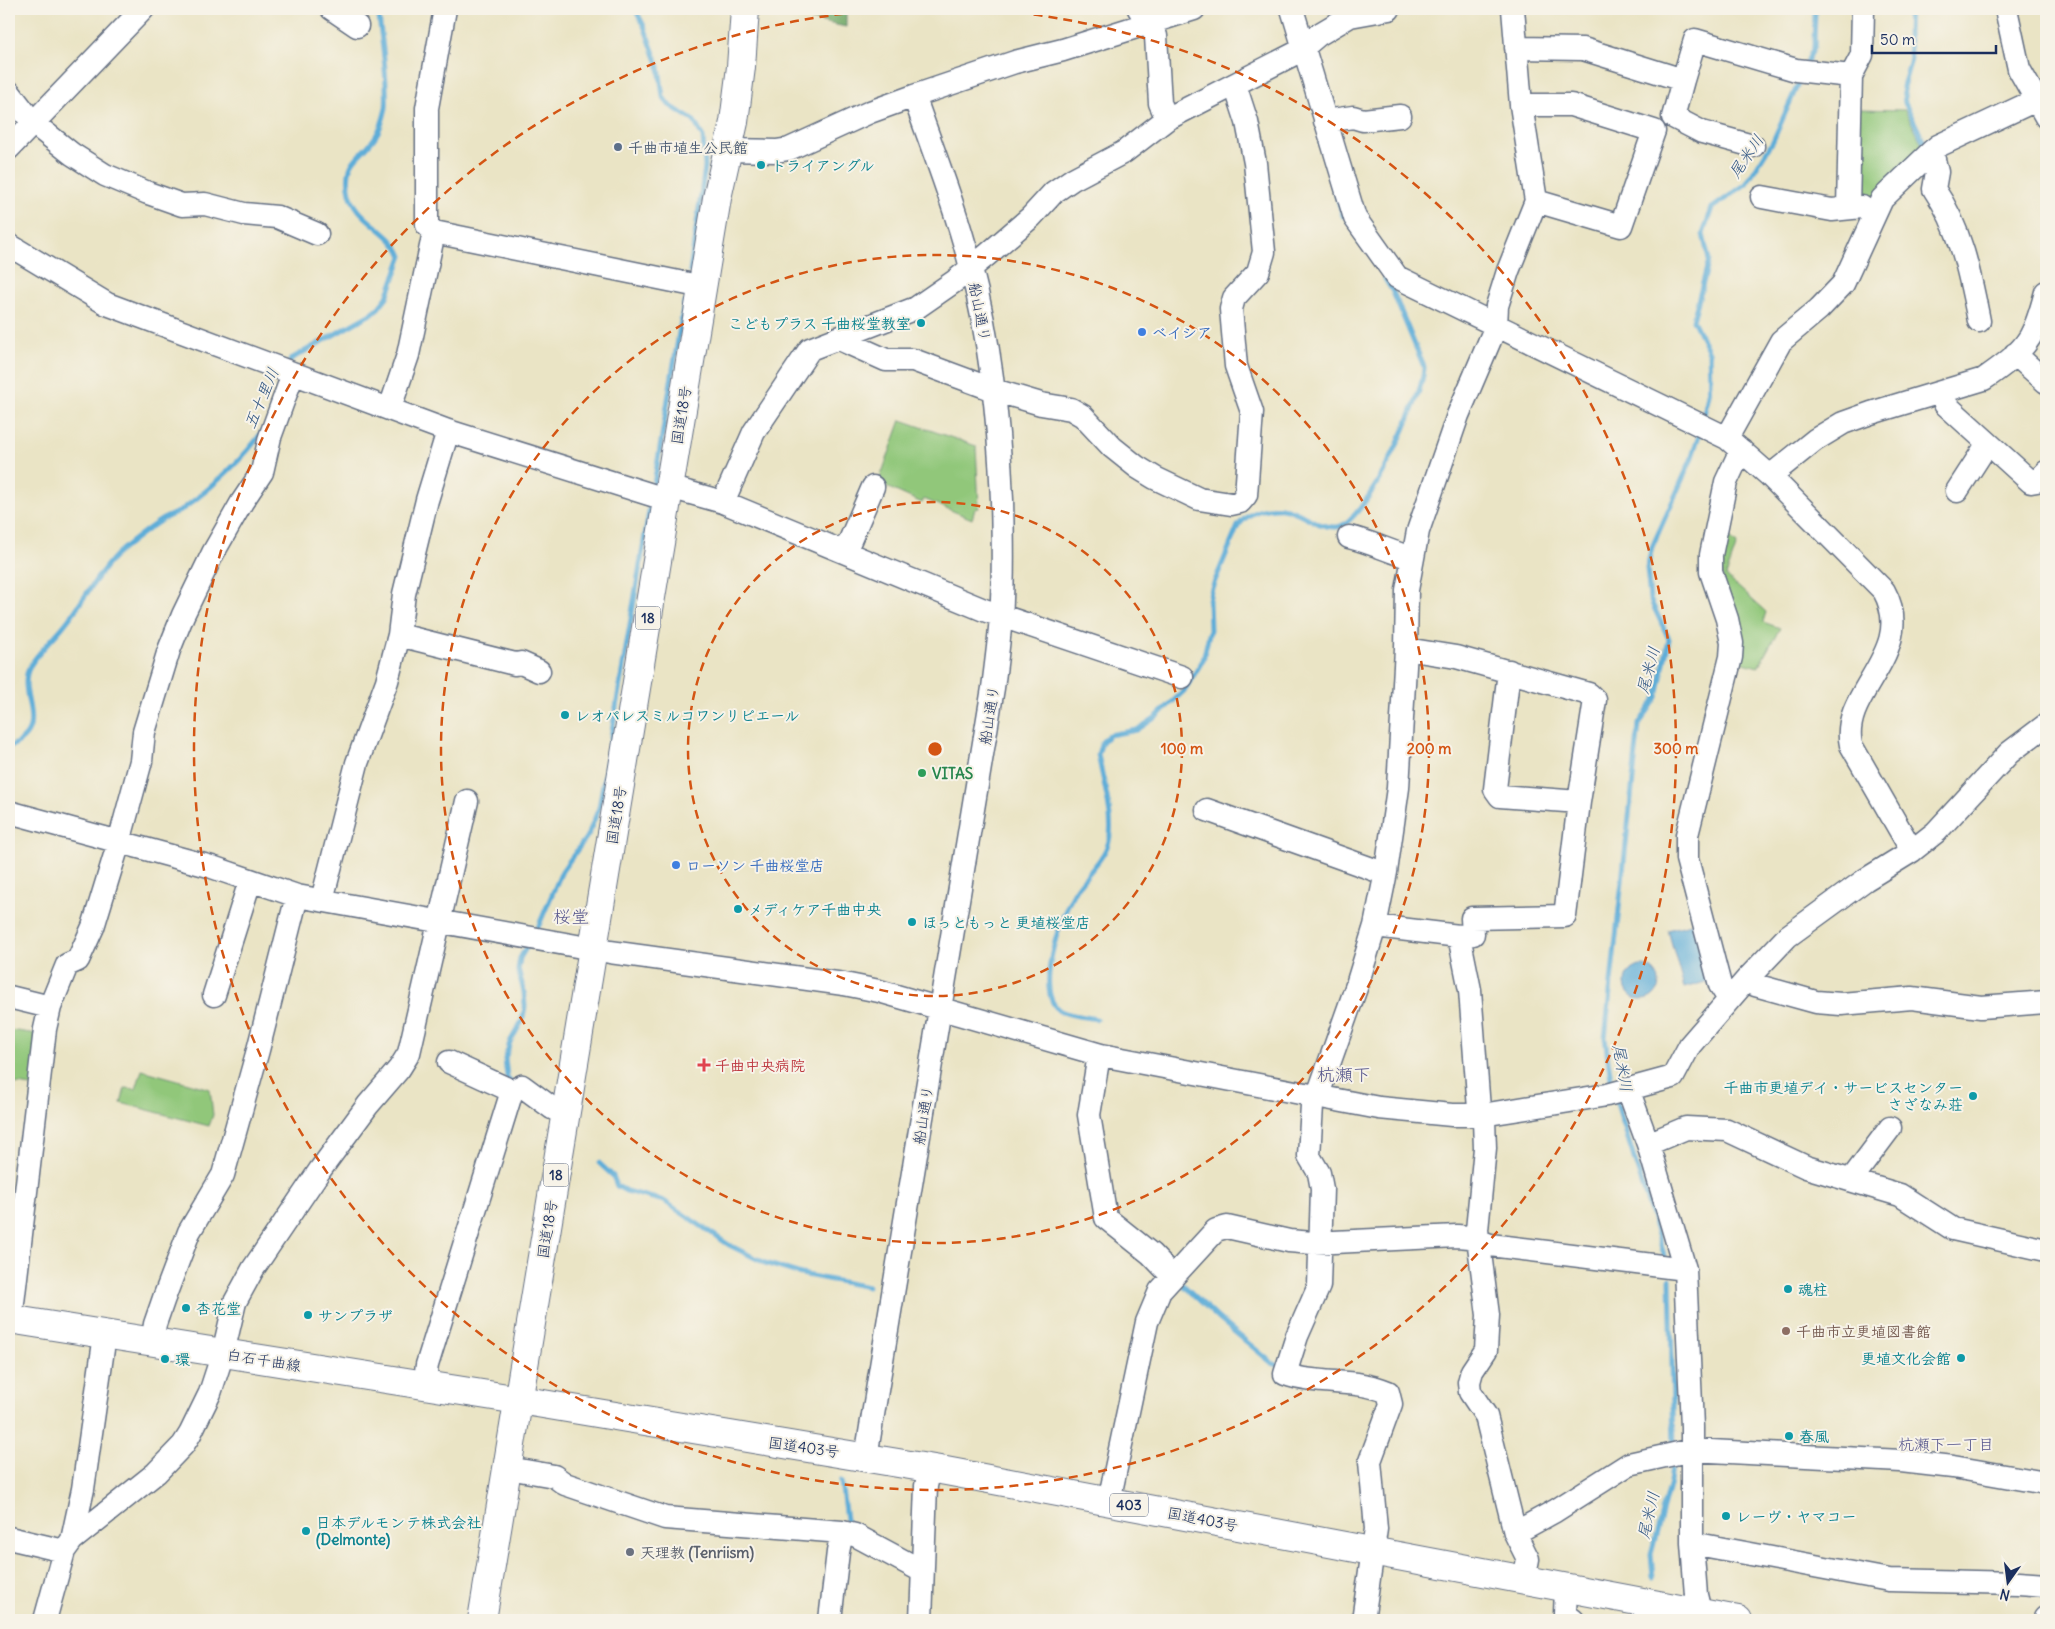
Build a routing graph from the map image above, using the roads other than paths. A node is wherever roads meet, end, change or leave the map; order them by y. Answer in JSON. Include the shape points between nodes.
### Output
{"nodes":[{"id":1,"x":332,"y":9,"type":"edge"},
{"id":2,"x":445,"y":9,"type":"edge"},
{"id":3,"x":745,"y":9,"type":"edge"},
{"id":4,"x":1194,"y":9,"type":"edge"},
{"id":5,"x":1292,"y":9,"type":"edge"},
{"id":6,"x":1389,"y":9,"type":"edge"},
{"id":7,"x":1513,"y":9,"type":"edge"},
{"id":8,"x":1863,"y":9,"type":"edge"},
{"id":9,"x":2006,"y":9,"type":"edge"},
{"id":10,"x":135,"y":12,"type":"edge"},
{"id":11,"x":1143,"y":16,"type":"edge"},
{"id":12,"x":358,"y":26,"type":"dead end"},
{"id":13,"x":1516,"y":48,"type":"junction"},
{"id":14,"x":1297,"y":52,"type":"junction"},
{"id":15,"x":1851,"y":76,"type":"junction"},
{"id":16,"x":1683,"y":80,"type":"junction"},
{"id":17,"x":1234,"y":85,"type":"junction"},
{"id":18,"x":9,"y":92,"type":"edge"},
{"id":19,"x":914,"y":96,"type":"junction"},
{"id":20,"x":1521,"y":105,"type":"junction"},
{"id":21,"x":2041,"y":109,"type":"edge"},
{"id":22,"x":1400,"y":116,"type":"dead end"},
{"id":23,"x":1167,"y":119,"type":"junction"},
{"id":24,"x":1325,"y":121,"type":"junction"},
{"id":25,"x":34,"y":123,"type":"junction"},
{"id":26,"x":1753,"y":146,"type":"dead end"},
{"id":27,"x":9,"y":148,"type":"edge"},
{"id":28,"x":728,"y":150,"type":"junction"},
{"id":29,"x":1932,"y":151,"type":"junction"},
{"id":30,"x":1762,"y":197,"type":"dead end"},
{"id":31,"x":1536,"y":201,"type":"junction"},
{"id":32,"x":1848,"y":207,"type":"junction"},
{"id":33,"x":1878,"y":207,"type":"junction"},
{"id":34,"x":434,"y":232,"type":"junction"},
{"id":35,"x":317,"y":234,"type":"dead end"},
{"id":36,"x":9,"y":245,"type":"edge"},
{"id":37,"x":971,"y":268,"type":"junction"},
{"id":38,"x":703,"y":287,"type":"junction"},
{"id":39,"x":2046,"y":292,"type":"edge"},
{"id":40,"x":1979,"y":320,"type":"dead end"},
{"id":41,"x":1496,"y":326,"type":"junction"},
{"id":42,"x":837,"y":338,"type":"junction"},
{"id":43,"x":2015,"y":354,"type":"junction"},
{"id":44,"x":288,"y":372,"type":"junction"},
{"id":45,"x":2046,"y":382,"type":"edge"},
{"id":46,"x":994,"y":390,"type":"junction"},
{"id":47,"x":1942,"y":393,"type":"junction"},
{"id":48,"x":390,"y":408,"type":"junction"},
{"id":49,"x":448,"y":431,"type":"junction"},
{"id":50,"x":1718,"y":435,"type":"junction"},
{"id":51,"x":1988,"y":443,"type":"junction"},
{"id":52,"x":2046,"y":472,"type":"edge"},
{"id":53,"x":1770,"y":476,"type":"junction"},
{"id":54,"x":873,"y":487,"type":"dead end"},
{"id":55,"x":1957,"y":491,"type":"dead end"},
{"id":56,"x":668,"y":494,"type":"junction"},
{"id":57,"x":723,"y":502,"type":"junction"},
{"id":58,"x":1350,"y":537,"type":"dead end"},
{"id":59,"x":845,"y":552,"type":"junction"},
{"id":60,"x":1412,"y":558,"type":"junction"},
{"id":61,"x":1001,"y":616,"type":"junction"},
{"id":62,"x":398,"y":635,"type":"junction"},
{"id":63,"x":1406,"y":649,"type":"junction"},
{"id":64,"x":539,"y":671,"type":"dead end"},
{"id":65,"x":1509,"y":671,"type":"junction"},
{"id":66,"x":1182,"y":677,"type":"dead end"},
{"id":67,"x":2046,"y":725,"type":"edge"},
{"id":68,"x":467,"y":801,"type":"dead end"},
{"id":69,"x":1579,"y":802,"type":"junction"},
{"id":70,"x":1207,"y":810,"type":"dead end"},
{"id":71,"x":9,"y":812,"type":"edge"},
{"id":72,"x":118,"y":842,"type":"junction"},
{"id":73,"x":1912,"y":851,"type":"junction"},
{"id":74,"x":1386,"y":872,"type":"junction"},
{"id":75,"x":250,"y":881,"type":"junction"},
{"id":76,"x":297,"y":896,"type":"junction"},
{"id":77,"x":322,"y":900,"type":"junction"},
{"id":78,"x":438,"y":922,"type":"junction"},
{"id":79,"x":1374,"y":926,"type":"junction"},
{"id":80,"x":1459,"y":936,"type":"junction"},
{"id":81,"x":594,"y":949,"type":"junction"},
{"id":82,"x":1748,"y":978,"type":"junction"},
{"id":83,"x":214,"y":995,"type":"dead end"},
{"id":84,"x":9,"y":997,"type":"edge"},
{"id":85,"x":1729,"y":999,"type":"junction"},
{"id":86,"x":2046,"y":1002,"type":"edge"},
{"id":87,"x":50,"y":1007,"type":"junction"},
{"id":88,"x":940,"y":1008,"type":"junction"},
{"id":89,"x":1101,"y":1055,"type":"junction"},
{"id":90,"x":449,"y":1062,"type":"dead end"},
{"id":91,"x":517,"y":1088,"type":"junction"},
{"id":92,"x":1620,"y":1091,"type":"junction"},
{"id":93,"x":1316,"y":1097,"type":"junction"},
{"id":94,"x":567,"y":1115,"type":"junction"},
{"id":95,"x":1482,"y":1115,"type":"junction"},
{"id":96,"x":1890,"y":1128,"type":"dead end"},
{"id":97,"x":1648,"y":1144,"type":"junction"},
{"id":98,"x":1850,"y":1180,"type":"junction"},
{"id":99,"x":1320,"y":1242,"type":"junction"},
{"id":100,"x":1479,"y":1242,"type":"junction"},
{"id":101,"x":2046,"y":1250,"type":"edge"},
{"id":102,"x":1686,"y":1269,"type":"junction"},
{"id":103,"x":1172,"y":1276,"type":"junction"},
{"id":104,"x":10,"y":1320,"type":"edge"},
{"id":105,"x":105,"y":1335,"type":"junction"},
{"id":106,"x":152,"y":1342,"type":"junction"},
{"id":107,"x":223,"y":1353,"type":"junction"},
{"id":108,"x":424,"y":1386,"type":"junction"},
{"id":109,"x":519,"y":1400,"type":"junction"},
{"id":110,"x":1692,"y":1450,"type":"junction"},
{"id":111,"x":866,"y":1457,"type":"junction"},
{"id":112,"x":508,"y":1468,"type":"junction"},
{"id":113,"x":930,"y":1468,"type":"junction"},
{"id":114,"x":2046,"y":1482,"type":"edge"},
{"id":115,"x":1109,"y":1501,"type":"junction"},
{"id":116,"x":842,"y":1532,"type":"junction"},
{"id":117,"x":1515,"y":1533,"type":"junction"},
{"id":118,"x":10,"y":1538,"type":"edge"},
{"id":119,"x":1692,"y":1543,"type":"junction"},
{"id":120,"x":68,"y":1546,"type":"junction"},
{"id":121,"x":1374,"y":1550,"type":"junction"},
{"id":122,"x":922,"y":1570,"type":"junction"},
{"id":123,"x":1524,"y":1580,"type":"junction"},
{"id":124,"x":2046,"y":1585,"type":"edge"},
{"id":125,"x":1566,"y":1588,"type":"junction"},
{"id":126,"x":1701,"y":1616,"type":"edge"},
{"id":127,"x":45,"y":1620,"type":"edge"},
{"id":128,"x":482,"y":1620,"type":"edge"},
{"id":129,"x":830,"y":1620,"type":"edge"},
{"id":130,"x":921,"y":1620,"type":"edge"},
{"id":131,"x":1363,"y":1620,"type":"edge"},
{"id":132,"x":1572,"y":1620,"type":"edge"},
{"id":133,"x":1738,"y":1620,"type":"edge"}],
"edges":[{"from":1,"to":12,"type":"street"},
{"from":2,"to":34,"type":"street","via":[[427,108],[427,224]]},
{"from":3,"to":28,"type":"main road","name":"国道18号","number":"18","via":[[741,67]]},
{"from":4,"to":11,"type":"street"},
{"from":5,"to":14,"type":"street"},
{"from":6,"to":14,"type":"street","via":[[1350,16]]},
{"from":7,"to":13,"type":"street"},
{"from":8,"to":15,"type":"street","via":[[1862,55]]},
{"from":9,"to":21,"type":"street","via":[[2019,69]]},
{"from":10,"to":25,"type":"street"},
{"from":11,"to":19,"type":"street","via":[[1063,50]]},
{"from":11,"to":23,"type":"street","via":[[1156,36],[1160,103]]},
{"from":13,"to":16,"type":"street","via":[[1583,49]]},
{"from":13,"to":20,"type":"street"},
{"from":14,"to":17,"type":"street"},
{"from":14,"to":24,"type":"street"},
{"from":15,"to":16,"type":"street","via":[[1804,71],[1695,40]]},
{"from":15,"to":32,"type":"street"},
{"from":16,"to":26,"type":"street","via":[[1673,117],[1702,132]]},
{"from":17,"to":23,"type":"street"},
{"from":17,"to":46,"type":"street","via":[[1247,122],[1255,163],[1264,252],[1258,272],[1234,298],[1232,309],[1236,366],[1252,412],[1246,495],[1240,502],[1231,504],[1198,498],[1137,467],[1112,447],[1083,416],[1071,409]]},
{"from":18,"to":25,"type":"street"},
{"from":19,"to":28,"type":"street","via":[[789,149],[776,152]]},
{"from":19,"to":37,"type":"street","name":"船山通り"},
{"from":20,"to":31,"type":"street"},
{"from":20,"to":31,"type":"street","via":[[1571,105],[1654,131],[1621,226]]},
{"from":21,"to":29,"type":"street","via":[[1938,146]]},
{"from":22,"to":24,"type":"street","via":[[1363,120],[1354,116]]},
{"from":23,"to":37,"type":"street","via":[[1124,152],[1054,192],[1031,217]]},
{"from":24,"to":41,"type":"street","via":[[1355,218],[1397,277]]},
{"from":25,"to":27,"type":"street"},
{"from":25,"to":35,"type":"street","via":[[97,170],[148,193],[182,205],[205,204],[244,214],[277,217]]},
{"from":28,"to":38,"type":"main road","name":"国道18号","number":"18"},
{"from":29,"to":33,"type":"street","via":[[1882,199]]},
{"from":29,"to":40,"type":"street","via":[[1937,172],[1934,189],[1965,256]]},
{"from":30,"to":32,"type":"street","via":[[1832,210]]},
{"from":31,"to":41,"type":"street","via":[[1508,271],[1497,306]]},
{"from":32,"to":33,"type":"street"},
{"from":33,"to":50,"type":"street","via":[[1843,284],[1781,341]]},
{"from":34,"to":38,"type":"street"},
{"from":34,"to":48,"type":"street","via":[[408,356]]},
{"from":36,"to":44,"type":"street","via":[[107,304]]},
{"from":37,"to":42,"type":"street","via":[[916,308]]},
{"from":37,"to":46,"type":"street","name":"船山通り"},
{"from":38,"to":56,"type":"main road","name":"国道18号","number":"18"},
{"from":39,"to":43,"type":"street","via":[[2030,337]]},
{"from":41,"to":50,"type":"street"},
{"from":41,"to":60,"type":"street","via":[[1458,416]]},
{"from":42,"to":46,"type":"street","via":[[886,360],[913,360]]},
{"from":42,"to":57,"type":"street","via":[[810,348],[754,432]]},
{"from":43,"to":45,"type":"street"},
{"from":43,"to":47,"type":"street","via":[[1984,379]]},
{"from":44,"to":48,"type":"street"},
{"from":44,"to":72,"type":"street","via":[[262,472],[213,553],[182,615],[169,650],[144,732],[141,761]]},
{"from":46,"to":61,"type":"street","name":"船山通り","via":[[1003,539]]},
{"from":47,"to":51,"type":"street","via":[[1945,404]]},
{"from":47,"to":53,"type":"street","via":[[1843,423],[1815,440]]},
{"from":48,"to":49,"type":"street"},
{"from":49,"to":56,"type":"street"},
{"from":49,"to":62,"type":"street","via":[[426,500]]},
{"from":50,"to":53,"type":"street"},
{"from":50,"to":85,"type":"street","via":[[1726,482],[1711,555],[1711,572],[1727,619],[1732,657],[1687,835],[1687,859],[1720,985]]},
{"from":51,"to":52,"type":"street","via":[[2031,482]]},
{"from":51,"to":55,"type":"street"},
{"from":53,"to":73,"type":"street","via":[[1884,591],[1890,602],[1893,614],[1886,656],[1856,709],[1848,732],[1851,745]]},
{"from":54,"to":59,"type":"street"},
{"from":56,"to":57,"type":"street"},
{"from":56,"to":81,"type":"main road","name":"国道18号","number":"18"},
{"from":57,"to":59,"type":"street"},
{"from":58,"to":60,"type":"street"},
{"from":59,"to":61,"type":"street"},
{"from":60,"to":63,"type":"street"},
{"from":61,"to":66,"type":"street"},
{"from":61,"to":88,"type":"street","name":"船山通り","via":[[993,688]]},
{"from":62,"to":64,"type":"street","via":[[521,663]]},
{"from":62,"to":77,"type":"street","via":[[387,681],[357,762]]},
{"from":63,"to":65,"type":"street","via":[[1456,657]]},
{"from":63,"to":74,"type":"street","via":[[1398,788]]},
{"from":65,"to":69,"type":"street","via":[[1589,694],[1595,700]]},
{"from":65,"to":69,"type":"street","via":[[1495,789],[1500,796]]},
{"from":67,"to":73,"type":"street","via":[[2009,753],[1936,832]]},
{"from":68,"to":78,"type":"street"},
{"from":69,"to":80,"type":"street","via":[[1565,916],[1472,918],[1473,934]]},
{"from":70,"to":74,"type":"street"},
{"from":71,"to":72,"type":"street"},
{"from":72,"to":75,"type":"street","via":[[212,867]]},
{"from":72,"to":87,"type":"street","via":[[93,927],[78,960],[67,965]]},
{"from":73,"to":82,"type":"street","via":[[1865,880],[1788,936]]},
{"from":74,"to":79,"type":"street"},
{"from":75,"to":76,"type":"street"},
{"from":75,"to":83,"type":"street"},
{"from":76,"to":77,"type":"street"},
{"from":76,"to":106,"type":"street","via":[[223,1175],[189,1232],[155,1324]]},
{"from":77,"to":78,"type":"street"},
{"from":78,"to":81,"type":"street"},
{"from":78,"to":107,"type":"street","via":[[409,1053],[320,1170],[254,1269],[235,1302]]},
{"from":79,"to":80,"type":"street"},
{"from":79,"to":93,"type":"street","via":[[1357,985]]},
{"from":80,"to":95,"type":"street","via":[[1470,990]]},
{"from":81,"to":88,"type":"street","via":[[844,984]]},
{"from":81,"to":94,"type":"main road","name":"国道18号","number":"18"},
{"from":82,"to":85,"type":"street"},
{"from":82,"to":86,"type":"street","via":[[1755,985],[1832,1004],[1912,998],[1981,1007]]},
{"from":84,"to":87,"type":"street"},
{"from":85,"to":92,"type":"street","via":[[1690,1045],[1673,1077]]},
{"from":87,"to":104,"type":"street"},
{"from":88,"to":89,"type":"street"},
{"from":88,"to":111,"type":"street","name":"船山通り"},
{"from":89,"to":93,"type":"street"},
{"from":89,"to":103,"type":"street","via":[[1089,1115],[1106,1218],[1151,1254]]},
{"from":90,"to":91,"type":"street"},
{"from":91,"to":94,"type":"street"},
{"from":91,"to":108,"type":"street","via":[[427,1365]]},
{"from":92,"to":95,"type":"street"},
{"from":92,"to":97,"type":"street"},
{"from":93,"to":95,"type":"street","via":[[1379,1108]]},
{"from":93,"to":99,"type":"street","via":[[1312,1104],[1309,1156],[1319,1173],[1322,1189]]},
{"from":94,"to":109,"type":"main road","name":"国道18号","number":"18"},
{"from":95,"to":100,"type":"street","via":[[1485,1148],[1477,1230]]},
{"from":96,"to":98,"type":"street"},
{"from":97,"to":98,"type":"street","via":[[1686,1128],[1727,1130],[1806,1167]]},
{"from":97,"to":102,"type":"street"},
{"from":98,"to":101,"type":"street","via":[[1900,1195],[1953,1229]]},
{"from":99,"to":100,"type":"street","via":[[1457,1236]]},
{"from":99,"to":103,"type":"street","via":[[1289,1241],[1227,1227],[1216,1230]]},
{"from":99,"to":121,"type":"street","via":[[1319,1286],[1297,1336],[1285,1374],[1303,1380],[1367,1385],[1388,1392],[1391,1404],[1370,1461],[1376,1529]]},
{"from":100,"to":102,"type":"street"},
{"from":100,"to":117,"type":"street","via":[[1488,1315],[1486,1350],[1472,1371],[1470,1392],[1486,1416]]},
{"from":102,"to":110,"type":"street"},
{"from":103,"to":115,"type":"street","via":[[1160,1291],[1147,1322]]},
{"from":104,"to":105,"type":"main road","name":"白石千曲線"},
{"from":105,"to":106,"type":"main road","name":"白石千曲線"},
{"from":105,"to":120,"type":"street","via":[[83,1489]]},
{"from":106,"to":107,"type":"main road","name":"白石千曲線"},
{"from":107,"to":108,"type":"main road","name":"白石千曲線"},
{"from":107,"to":120,"type":"street","via":[[210,1393],[183,1445],[156,1474]]},
{"from":108,"to":109,"type":"main road","name":"白石千曲線"},
{"from":109,"to":111,"type":"main road","name":"国道403号","number":"403"},
{"from":109,"to":112,"type":"main road","name":"国道18号","number":"18"},
{"from":110,"to":114,"type":"street","via":[[1901,1461]]},
{"from":110,"to":117,"type":"street","via":[[1629,1464]]},
{"from":110,"to":119,"type":"street"},
{"from":111,"to":113,"type":"main road","name":"国道403号","number":"403"},
{"from":112,"to":116,"type":"street","via":[[554,1476],[565,1484],[665,1518]]},
{"from":112,"to":128,"type":"main road","name":"国道18号","number":"18"},
{"from":113,"to":115,"type":"main road","name":"国道403号","number":"403"},
{"from":113,"to":122,"type":"street","via":[[926,1486]]},
{"from":115,"to":121,"type":"main road","name":"国道403号","number":"403"},
{"from":116,"to":122,"type":"street","via":[[855,1535]]},
{"from":116,"to":129,"type":"street"},
{"from":117,"to":123,"type":"street","via":[[1528,1559]]},
{"from":118,"to":120,"type":"street"},
{"from":119,"to":124,"type":"street","via":[[1889,1580]]},
{"from":119,"to":126,"type":"street"},
{"from":120,"to":127,"type":"street"},
{"from":121,"to":123,"type":"main road","name":"国道403号","number":"403"},
{"from":121,"to":131,"type":"street"},
{"from":122,"to":130,"type":"street"},
{"from":123,"to":125,"type":"main road","name":"国道403号","number":"403"},
{"from":125,"to":126,"type":"main road","name":"国道403号","number":"403"},
{"from":125,"to":132,"type":"street","via":[[1565,1614]]},
{"from":126,"to":133,"type":"main road","name":"国道403号","number":"403"}]}
